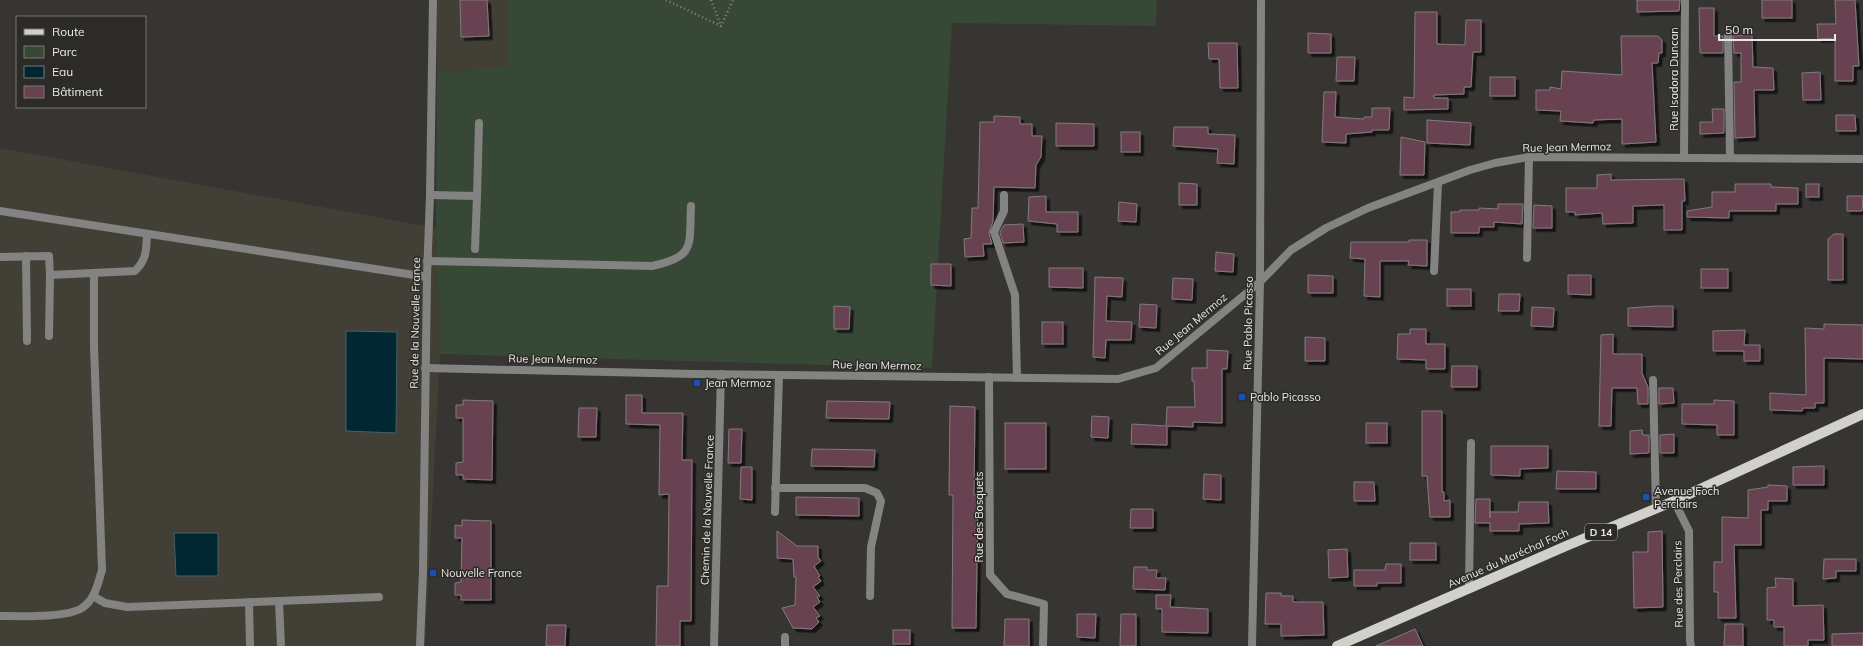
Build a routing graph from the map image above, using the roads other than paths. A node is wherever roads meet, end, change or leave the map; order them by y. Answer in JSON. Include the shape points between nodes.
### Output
{"nodes":[{"id":1,"x":433,"y":0,"type":"edge"},
{"id":2,"x":1261,"y":0,"type":"edge"},
{"id":3,"x":1686,"y":0,"type":"edge"},
{"id":4,"x":1728,"y":36,"type":"dead end"},
{"id":5,"x":479,"y":124,"type":"dead end"},
{"id":6,"x":1529,"y":157,"type":"junction"},
{"id":7,"x":1684,"y":158,"type":"junction"},
{"id":8,"x":1730,"y":158,"type":"junction"},
{"id":9,"x":1863,"y":159,"type":"edge"},
{"id":10,"x":1438,"y":183,"type":"junction"},
{"id":11,"x":430,"y":194,"type":"junction"},
{"id":12,"x":1004,"y":195,"type":"dead end"},
{"id":13,"x":477,"y":196,"type":"junction"},
{"id":14,"x":691,"y":206,"type":"dead end"},
{"id":15,"x":0,"y":211,"type":"edge"},
{"id":16,"x":147,"y":234,"type":"junction"},
{"id":17,"x":475,"y":249,"type":"dead end"},
{"id":18,"x":26,"y":256,"type":"junction"},
{"id":19,"x":0,"y":257,"type":"edge"},
{"id":20,"x":1527,"y":258,"type":"dead end"},
{"id":21,"x":427,"y":261,"type":"junction"},
{"id":22,"x":1434,"y":271,"type":"dead end"},
{"id":23,"x":94,"y":273,"type":"junction"},
{"id":24,"x":50,"y":274,"type":"junction"},
{"id":25,"x":427,"y":277,"type":"junction"},
{"id":26,"x":1260,"y":282,"type":"junction"},
{"id":27,"x":49,"y":336,"type":"dead end"},
{"id":28,"x":27,"y":341,"type":"dead end"},
{"id":29,"x":425,"y":368,"type":"junction"},
{"id":30,"x":721,"y":374,"type":"junction"},
{"id":31,"x":779,"y":374,"type":"junction"},
{"id":32,"x":989,"y":377,"type":"junction"},
{"id":33,"x":1017,"y":378,"type":"junction"},
{"id":34,"x":1653,"y":380,"type":"dead end"},
{"id":35,"x":1863,"y":414,"type":"edge"},
{"id":36,"x":1471,"y":443,"type":"dead end"},
{"id":37,"x":776,"y":488,"type":"junction"},
{"id":38,"x":1674,"y":501,"type":"junction"},
{"id":39,"x":1656,"y":508,"type":"junction"},
{"id":40,"x":775,"y":512,"type":"dead end"},
{"id":41,"x":1469,"y":588,"type":"junction"},
{"id":42,"x":94,"y":596,"type":"junction"},
{"id":43,"x":870,"y":596,"type":"dead end"},
{"id":44,"x":379,"y":597,"type":"dead end"},
{"id":45,"x":279,"y":601,"type":"junction"},
{"id":46,"x":249,"y":602,"type":"junction"},
{"id":47,"x":0,"y":616,"type":"edge"},
{"id":48,"x":785,"y":637,"type":"dead end"},
{"id":49,"x":250,"y":646,"type":"edge"},
{"id":50,"x":281,"y":646,"type":"edge"},
{"id":51,"x":420,"y":646,"type":"edge"},
{"id":52,"x":714,"y":646,"type":"edge"},
{"id":53,"x":785,"y":646,"type":"edge"},
{"id":54,"x":1043,"y":646,"type":"edge"},
{"id":55,"x":1252,"y":646,"type":"edge"},
{"id":56,"x":1337,"y":646,"type":"edge"},
{"id":57,"x":1691,"y":646,"type":"edge"}],
"edges":[{"from":1,"to":11,"type":"street","name":"Rue de la Nouvelle France"},
{"from":2,"to":26,"type":"street","name":"Rue Pablo Picasso"},
{"from":3,"to":7,"type":"street","name":"Rue Isadora Duncan"},
{"from":4,"to":8,"type":"street"},
{"from":5,"to":13,"type":"street"},
{"from":6,"to":7,"type":"street","name":"Rue Jean Mermoz"},
{"from":6,"to":10,"type":"street","name":"Rue Jean Mermoz","via":[[1495,163]]},
{"from":6,"to":20,"type":"street"},
{"from":7,"to":8,"type":"street","name":"Rue Jean Mermoz"},
{"from":8,"to":9,"type":"street","name":"Rue Jean Mermoz"},
{"from":10,"to":22,"type":"street"},
{"from":10,"to":26,"type":"street","name":"Rue Jean Mermoz","via":[[1368,208],[1326,228],[1291,250]]},
{"from":11,"to":13,"type":"street"},
{"from":11,"to":21,"type":"street","name":"Rue de la Nouvelle France"},
{"from":12,"to":33,"type":"street","via":[[1004,210],[994,232],[1015,295]]},
{"from":13,"to":17,"type":"street"},
{"from":14,"to":21,"type":"street","via":[[689,243],[682,256],[652,266]]},
{"from":15,"to":16,"type":"street"},
{"from":16,"to":23,"type":"street","via":[[143,263],[135,271]]},
{"from":16,"to":25,"type":"street"},
{"from":18,"to":19,"type":"street"},
{"from":18,"to":24,"type":"street","via":[[49,256]]},
{"from":18,"to":28,"type":"street"},
{"from":21,"to":25,"type":"street","name":"Rue de la Nouvelle France"},
{"from":23,"to":24,"type":"street"},
{"from":23,"to":42,"type":"street","via":[[102,570]]},
{"from":24,"to":27,"type":"street"},
{"from":25,"to":29,"type":"street","name":"Rue de la Nouvelle France"},
{"from":26,"to":33,"type":"street","name":"Rue Jean Mermoz","via":[[1156,368],[1118,379]]},
{"from":26,"to":55,"type":"street","name":"Rue Pablo Picasso"},
{"from":29,"to":30,"type":"street","name":"Rue Jean Mermoz"},
{"from":29,"to":51,"type":"street","name":"Rue de la Nouvelle France"},
{"from":30,"to":31,"type":"street","name":"Rue Jean Mermoz"},
{"from":30,"to":52,"type":"street","name":"Chemin de la Nouvelle France"},
{"from":31,"to":32,"type":"street","name":"Rue Jean Mermoz"},
{"from":31,"to":37,"type":"street"},
{"from":32,"to":33,"type":"street","name":"Rue Jean Mermoz"},
{"from":32,"to":54,"type":"street","name":"Rue des Bosquets","via":[[990,575],[1007,594],[1044,604]]},
{"from":34,"to":39,"type":"street"},
{"from":35,"to":38,"type":"main road","name":"Avenue du Maréchal Foch","number":"D 14"},
{"from":36,"to":41,"type":"street"},
{"from":37,"to":40,"type":"street"},
{"from":37,"to":43,"type":"street","via":[[865,488],[877,494],[881,500],[871,547]]},
{"from":38,"to":39,"type":"main road","name":"Avenue du Maréchal Foch","number":"D 14"},
{"from":38,"to":57,"type":"street","name":"Rue des Perclairs","via":[[1689,531]]},
{"from":39,"to":41,"type":"main road","name":"Avenue du Maréchal Foch","number":"D 14"},
{"from":41,"to":56,"type":"main road","name":"Avenue du Maréchal Foch","number":"D 14"},
{"from":42,"to":46,"type":"street","via":[[105,603],[127,607]]},
{"from":42,"to":47,"type":"street","via":[[82,608],[64,614]]},
{"from":44,"to":45,"type":"street"},
{"from":45,"to":46,"type":"street"},
{"from":45,"to":50,"type":"street"},
{"from":46,"to":49,"type":"street"},
{"from":48,"to":53,"type":"street"}]}
